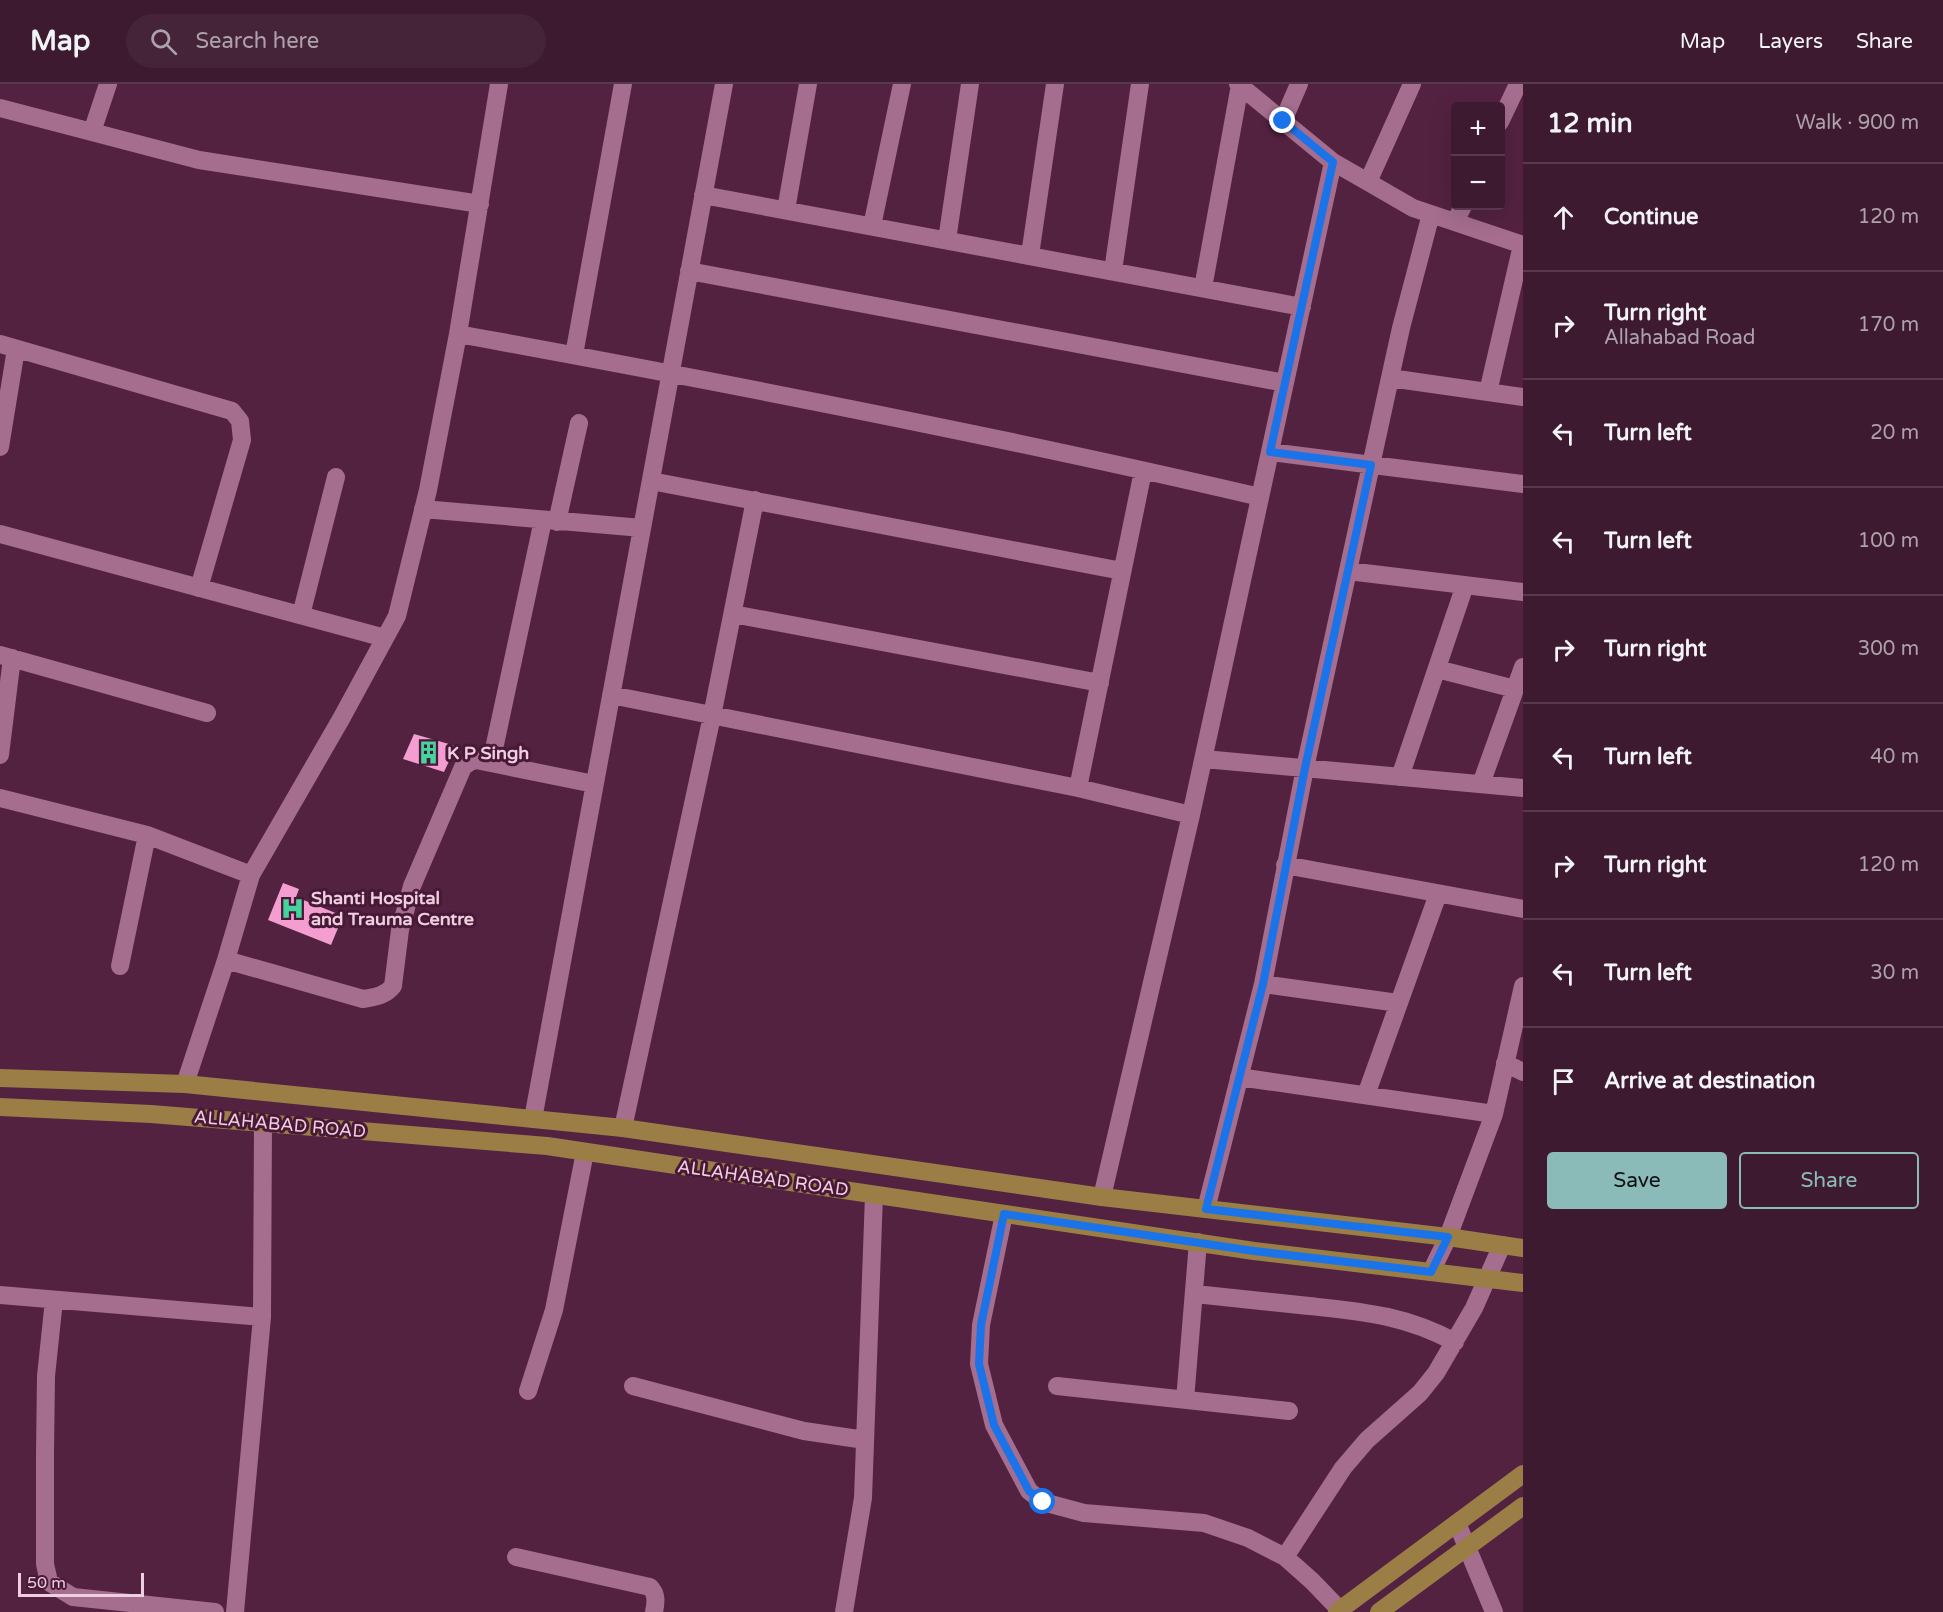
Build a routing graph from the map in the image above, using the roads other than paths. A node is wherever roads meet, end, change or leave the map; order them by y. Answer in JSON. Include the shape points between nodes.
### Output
{"nodes":[{"id":1,"x":108,"y":84,"type":"edge"},
{"id":2,"x":499,"y":84,"type":"edge"},
{"id":3,"x":622,"y":84,"type":"edge"},
{"id":4,"x":724,"y":84,"type":"edge"},
{"id":5,"x":808,"y":84,"type":"edge"},
{"id":6,"x":902,"y":84,"type":"edge"},
{"id":7,"x":970,"y":84,"type":"edge"},
{"id":8,"x":1055,"y":84,"type":"edge"},
{"id":9,"x":1140,"y":84,"type":"edge"},
{"id":10,"x":1299,"y":84,"type":"edge"},
{"id":11,"x":1412,"y":84,"type":"edge"},
{"id":12,"x":1518,"y":84,"type":"edge"},
{"id":13,"x":1239,"y":85,"type":"edge"},
{"id":14,"x":0,"y":108,"type":"edge"},
{"id":15,"x":1505,"y":111,"type":"edge"},
{"id":16,"x":1283,"y":121,"type":"junction"},
{"id":17,"x":92,"y":132,"type":"junction"},
{"id":18,"x":1333,"y":162,"type":"junction"},
{"id":19,"x":1368,"y":182,"type":"junction"},
{"id":20,"x":703,"y":195,"type":"junction"},
{"id":21,"x":480,"y":204,"type":"junction"},
{"id":22,"x":786,"y":210,"type":"junction"},
{"id":23,"x":1431,"y":214,"type":"junction"},
{"id":24,"x":1459,"y":214,"type":"edge"},
{"id":25,"x":872,"y":226,"type":"junction"},
{"id":26,"x":947,"y":240,"type":"junction"},
{"id":27,"x":1522,"y":245,"type":"edge"},
{"id":28,"x":1030,"y":255,"type":"junction"},
{"id":29,"x":689,"y":271,"type":"junction"},
{"id":30,"x":1113,"y":271,"type":"junction"},
{"id":31,"x":1203,"y":288,"type":"junction"},
{"id":32,"x":1302,"y":307,"type":"junction"},
{"id":33,"x":458,"y":334,"type":"junction"},
{"id":34,"x":8,"y":346,"type":"edge"},
{"id":35,"x":574,"y":355,"type":"junction"},
{"id":36,"x":670,"y":372,"type":"junction"},
{"id":37,"x":1390,"y":378,"type":"junction"},
{"id":38,"x":1285,"y":383,"type":"junction"},
{"id":39,"x":1488,"y":392,"type":"junction"},
{"id":40,"x":1523,"y":397,"type":"edge"},
{"id":41,"x":579,"y":423,"type":"dead end"},
{"id":42,"x":0,"y":447,"type":"edge"},
{"id":43,"x":1270,"y":452,"type":"junction"},
{"id":44,"x":1371,"y":465,"type":"junction"},
{"id":45,"x":1143,"y":471,"type":"junction"},
{"id":46,"x":336,"y":477,"type":"dead end"},
{"id":47,"x":651,"y":481,"type":"junction"},
{"id":48,"x":1523,"y":484,"type":"edge"},
{"id":49,"x":1260,"y":498,"type":"junction"},
{"id":50,"x":755,"y":500,"type":"junction"},
{"id":51,"x":423,"y":509,"type":"junction"},
{"id":52,"x":550,"y":521,"type":"junction"},
{"id":53,"x":642,"y":528,"type":"junction"},
{"id":54,"x":0,"y":534,"type":"edge"},
{"id":55,"x":1122,"y":570,"type":"junction"},
{"id":56,"x":1348,"y":571,"type":"junction"},
{"id":57,"x":1465,"y":585,"type":"junction"},
{"id":58,"x":199,"y":588,"type":"junction"},
{"id":59,"x":1523,"y":592,"type":"edge"},
{"id":60,"x":733,"y":614,"type":"junction"},
{"id":61,"x":301,"y":615,"type":"junction"},
{"id":62,"x":385,"y":638,"type":"junction"},
{"id":63,"x":6,"y":656,"type":"edge"},
{"id":64,"x":1523,"y":667,"type":"edge"},
{"id":65,"x":1437,"y":669,"type":"junction"},
{"id":66,"x":1100,"y":683,"type":"junction"},
{"id":67,"x":1515,"y":688,"type":"junction"},
{"id":68,"x":611,"y":695,"type":"junction"},
{"id":69,"x":207,"y":713,"type":"dead end"},
{"id":70,"x":712,"y":716,"type":"junction"},
{"id":71,"x":0,"y":755,"type":"edge"},
{"id":72,"x":1204,"y":759,"type":"junction"},
{"id":73,"x":491,"y":763,"type":"junction"},
{"id":74,"x":1305,"y":768,"type":"junction"},
{"id":75,"x":1400,"y":777,"type":"junction"},
{"id":76,"x":594,"y":784,"type":"junction"},
{"id":77,"x":1481,"y":784,"type":"junction"},
{"id":78,"x":1078,"y":788,"type":"junction"},
{"id":79,"x":1523,"y":788,"type":"edge"},
{"id":80,"x":0,"y":798,"type":"edge"},
{"id":81,"x":1191,"y":815,"type":"junction"},
{"id":82,"x":147,"y":835,"type":"junction"},
{"id":83,"x":1285,"y":865,"type":"junction"},
{"id":84,"x":251,"y":875,"type":"junction"},
{"id":85,"x":1438,"y":894,"type":"junction"},
{"id":86,"x":1523,"y":909,"type":"edge"},
{"id":87,"x":226,"y":960,"type":"junction"},
{"id":88,"x":120,"y":966,"type":"dead end"},
{"id":89,"x":1263,"y":984,"type":"junction"},
{"id":90,"x":1523,"y":986,"type":"edge"},
{"id":91,"x":1398,"y":1003,"type":"junction"},
{"id":92,"x":1505,"y":1063,"type":"junction"},
{"id":93,"x":1523,"y":1072,"type":"edge"},
{"id":94,"x":1239,"y":1077,"type":"junction"},
{"id":95,"x":0,"y":1078,"type":"edge"},
{"id":96,"x":184,"y":1084,"type":"junction"},
{"id":97,"x":1366,"y":1095,"type":"junction"},
{"id":98,"x":0,"y":1107,"type":"edge"},
{"id":99,"x":1494,"y":1113,"type":"junction"},
{"id":100,"x":533,"y":1119,"type":"junction"},
{"id":101,"x":263,"y":1123,"type":"junction"},
{"id":102,"x":623,"y":1128,"type":"junction"},
{"id":103,"x":585,"y":1152,"type":"junction"},
{"id":104,"x":874,"y":1195,"type":"junction"},
{"id":105,"x":1102,"y":1197,"type":"junction"},
{"id":106,"x":1206,"y":1209,"type":"junction"},
{"id":107,"x":1004,"y":1214,"type":"junction"},
{"id":108,"x":1448,"y":1237,"type":"junction"},
{"id":109,"x":1198,"y":1242,"type":"junction"},
{"id":110,"x":1502,"y":1245,"type":"junction"},
{"id":111,"x":1523,"y":1248,"type":"edge"},
{"id":112,"x":1431,"y":1272,"type":"junction"},
{"id":113,"x":1488,"y":1279,"type":"junction"},
{"id":114,"x":1523,"y":1283,"type":"edge"},
{"id":115,"x":1195,"y":1294,"type":"junction"},
{"id":116,"x":0,"y":1295,"type":"edge"},
{"id":117,"x":54,"y":1300,"type":"junction"},
{"id":118,"x":262,"y":1317,"type":"junction"},
{"id":119,"x":1455,"y":1342,"type":"junction"},
{"id":120,"x":633,"y":1386,"type":"dead end"},
{"id":121,"x":1057,"y":1386,"type":"dead end"},
{"id":122,"x":528,"y":1391,"type":"dead end"},
{"id":123,"x":1185,"y":1400,"type":"junction"},
{"id":124,"x":1289,"y":1411,"type":"dead end"},
{"id":125,"x":865,"y":1440,"type":"junction"},
{"id":126,"x":1523,"y":1474,"type":"edge"},
{"id":127,"x":1523,"y":1506,"type":"edge"},
{"id":128,"x":1457,"y":1522,"type":"junction"},
{"id":129,"x":1467,"y":1547,"type":"junction"},
{"id":130,"x":516,"y":1557,"type":"dead end"},
{"id":131,"x":1285,"y":1557,"type":"junction"},
{"id":132,"x":1366,"y":1590,"type":"junction"},
{"id":133,"x":1339,"y":1611,"type":"edge"},
{"id":134,"x":1381,"y":1611,"type":"edge"},
{"id":135,"x":215,"y":1612,"type":"edge"},
{"id":136,"x":235,"y":1612,"type":"edge"},
{"id":137,"x":654,"y":1612,"type":"edge"},
{"id":138,"x":844,"y":1612,"type":"edge"},
{"id":139,"x":1494,"y":1612,"type":"edge"}],
"edges":[{"from":1,"to":17,"type":"street"},
{"from":2,"to":21,"type":"street"},
{"from":3,"to":35,"type":"street"},
{"from":4,"to":20,"type":"street"},
{"from":5,"to":22,"type":"street"},
{"from":6,"to":25,"type":"street"},
{"from":7,"to":26,"type":"street"},
{"from":8,"to":28,"type":"street"},
{"from":9,"to":30,"type":"street"},
{"from":10,"to":16,"type":"street"},
{"from":11,"to":19,"type":"street"},
{"from":12,"to":15,"type":"street"},
{"from":13,"to":16,"type":"street"},
{"from":13,"to":31,"type":"street"},
{"from":14,"to":17,"type":"street"},
{"from":16,"to":18,"type":"street"},
{"from":17,"to":21,"type":"street","via":[[199,160]]},
{"from":18,"to":19,"type":"street"},
{"from":18,"to":32,"type":"street"},
{"from":19,"to":23,"type":"street"},
{"from":20,"to":22,"type":"street"},
{"from":20,"to":29,"type":"street"},
{"from":21,"to":33,"type":"street"},
{"from":22,"to":25,"type":"street"},
{"from":23,"to":24,"type":"street"},
{"from":23,"to":37,"type":"street"},
{"from":24,"to":27,"type":"street"},
{"from":25,"to":26,"type":"street"},
{"from":26,"to":28,"type":"street"},
{"from":27,"to":39,"type":"street"},
{"from":28,"to":30,"type":"street"},
{"from":29,"to":36,"type":"street"},
{"from":29,"to":38,"type":"street"},
{"from":30,"to":31,"type":"street"},
{"from":31,"to":32,"type":"street"},
{"from":32,"to":38,"type":"street"},
{"from":33,"to":35,"type":"street"},
{"from":33,"to":51,"type":"street"},
{"from":34,"to":42,"type":"street"},
{"from":34,"to":58,"type":"street","via":[[232,411],[240,421],[242,440]]},
{"from":35,"to":36,"type":"street"},
{"from":36,"to":45,"type":"street"},
{"from":36,"to":47,"type":"street"},
{"from":37,"to":39,"type":"street"},
{"from":37,"to":44,"type":"street"},
{"from":38,"to":43,"type":"street"},
{"from":39,"to":40,"type":"street"},
{"from":41,"to":52,"type":"street"},
{"from":43,"to":44,"type":"street"},
{"from":43,"to":49,"type":"street"},
{"from":44,"to":48,"type":"street"},
{"from":44,"to":56,"type":"street"},
{"from":45,"to":49,"type":"street"},
{"from":45,"to":55,"type":"street"},
{"from":46,"to":61,"type":"street"},
{"from":47,"to":50,"type":"street"},
{"from":47,"to":53,"type":"street"},
{"from":49,"to":72,"type":"street"},
{"from":50,"to":55,"type":"street"},
{"from":50,"to":60,"type":"street"},
{"from":51,"to":52,"type":"street"},
{"from":51,"to":62,"type":"street","via":[[397,616]]},
{"from":52,"to":53,"type":"street"},
{"from":52,"to":73,"type":"street"},
{"from":53,"to":68,"type":"street"},
{"from":54,"to":58,"type":"street"},
{"from":55,"to":66,"type":"street"},
{"from":56,"to":57,"type":"street"},
{"from":56,"to":74,"type":"street"},
{"from":57,"to":59,"type":"street"},
{"from":57,"to":65,"type":"street"},
{"from":58,"to":61,"type":"street"},
{"from":60,"to":66,"type":"street"},
{"from":60,"to":70,"type":"street"},
{"from":61,"to":62,"type":"street"},
{"from":62,"to":84,"type":"street"},
{"from":63,"to":69,"type":"street"},
{"from":63,"to":71,"type":"street"},
{"from":64,"to":67,"type":"street"},
{"from":65,"to":67,"type":"street"},
{"from":65,"to":75,"type":"street"},
{"from":66,"to":78,"type":"street"},
{"from":67,"to":77,"type":"street"},
{"from":68,"to":70,"type":"street"},
{"from":68,"to":76,"type":"street"},
{"from":70,"to":78,"type":"street"},
{"from":70,"to":102,"type":"street"},
{"from":72,"to":74,"type":"street"},
{"from":72,"to":81,"type":"street"},
{"from":73,"to":76,"type":"street"},
{"from":73,"to":87,"type":"street","via":[[476,760],[463,767],[412,886],[400,930],[393,986],[388,992],[363,999]]},
{"from":74,"to":75,"type":"street"},
{"from":74,"to":83,"type":"street"},
{"from":75,"to":77,"type":"street"},
{"from":76,"to":100,"type":"street"},
{"from":77,"to":79,"type":"street"},
{"from":78,"to":81,"type":"street"},
{"from":80,"to":82,"type":"street"},
{"from":81,"to":105,"type":"street"},
{"from":82,"to":84,"type":"street"},
{"from":82,"to":88,"type":"street"},
{"from":83,"to":85,"type":"street"},
{"from":83,"to":89,"type":"street"},
{"from":84,"to":87,"type":"street"},
{"from":85,"to":86,"type":"street"},
{"from":85,"to":91,"type":"street"},
{"from":87,"to":96,"type":"street"},
{"from":89,"to":91,"type":"street"},
{"from":89,"to":94,"type":"street"},
{"from":90,"to":92,"type":"street"},
{"from":91,"to":97,"type":"street"},
{"from":92,"to":93,"type":"street"},
{"from":92,"to":99,"type":"street"},
{"from":94,"to":97,"type":"street"},
{"from":94,"to":106,"type":"street"},
{"from":95,"to":96,"type":"main road"},
{"from":96,"to":100,"type":"main road"},
{"from":97,"to":99,"type":"street"},
{"from":98,"to":101,"type":"main road","name":"ALLAHABAD ROAD","via":[[151,1113]]},
{"from":99,"to":108,"type":"street"},
{"from":100,"to":102,"type":"main road"},
{"from":101,"to":103,"type":"main road","name":"ALLAHABAD ROAD"},
{"from":101,"to":118,"type":"street"},
{"from":102,"to":105,"type":"main road"},
{"from":103,"to":104,"type":"main road","name":"ALLAHABAD ROAD"},
{"from":103,"to":122,"type":"street","via":[[554,1310]]},
{"from":104,"to":107,"type":"main road","name":"ALLAHABAD ROAD"},
{"from":104,"to":125,"type":"street"},
{"from":105,"to":106,"type":"main road"},
{"from":106,"to":108,"type":"main road"},
{"from":107,"to":109,"type":"main road","name":"ALLAHABAD ROAD"},
{"from":107,"to":131,"type":"street","via":[[981,1325],[979,1364],[994,1425],[1029,1491],[1043,1502],[1084,1513],[1204,1522]]},
{"from":108,"to":110,"type":"main road"},
{"from":108,"to":112,"type":"street"},
{"from":109,"to":112,"type":"main road","name":"ALLAHABAD ROAD"},
{"from":109,"to":115,"type":"street"},
{"from":110,"to":111,"type":"main road"},
{"from":110,"to":113,"type":"street"},
{"from":112,"to":113,"type":"main road","name":"ALLAHABAD ROAD"},
{"from":113,"to":114,"type":"main road","name":"ALLAHABAD ROAD"},
{"from":113,"to":119,"type":"street"},
{"from":115,"to":119,"type":"street","via":[[1369,1313],[1430,1328]]},
{"from":115,"to":123,"type":"street"},
{"from":116,"to":117,"type":"street"},
{"from":117,"to":118,"type":"street"},
{"from":117,"to":135,"type":"street","via":[[46,1377],[45,1564],[49,1582],[73,1597]]},
{"from":118,"to":136,"type":"street"},
{"from":119,"to":131,"type":"street","via":[[1420,1393],[1367,1440],[1344,1468]]},
{"from":120,"to":125,"type":"street","via":[[804,1431]]},
{"from":121,"to":123,"type":"street"},
{"from":123,"to":124,"type":"street"},
{"from":125,"to":138,"type":"street","via":[[863,1498]]},
{"from":126,"to":128,"type":"main road"},
{"from":127,"to":129,"type":"main road"},
{"from":128,"to":129,"type":"street"},
{"from":128,"to":132,"type":"main road"},
{"from":129,"to":134,"type":"main road"},
{"from":129,"to":139,"type":"street"},
{"from":130,"to":137,"type":"street","via":[[650,1587],[655,1592]]},
{"from":131,"to":133,"type":"street"},
{"from":132,"to":133,"type":"main road"},
{"from":132,"to":134,"type":"main road"}]}
